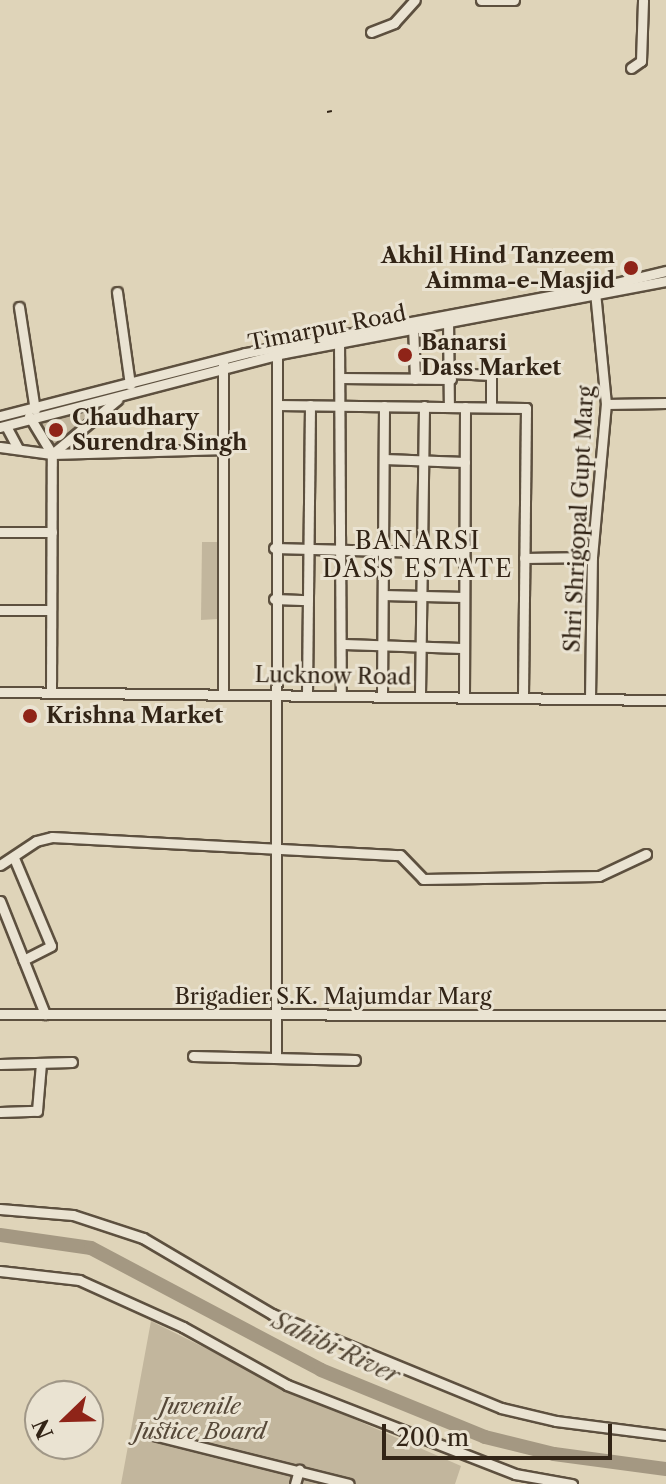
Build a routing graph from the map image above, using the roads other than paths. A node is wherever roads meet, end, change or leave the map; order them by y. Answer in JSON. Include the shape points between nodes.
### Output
{"nodes":[{"id":1,"x":415,"y":0,"type":"edge"},
{"id":2,"x":481,"y":0,"type":"edge"},
{"id":3,"x":514,"y":0,"type":"edge"},
{"id":4,"x":643,"y":0,"type":"edge"},
{"id":5,"x":371,"y":32,"type":"dead end"},
{"id":6,"x":631,"y":68,"type":"dead end"},
{"id":7,"x":664,"y":278,"type":"edge"},
{"id":8,"x":595,"y":290,"type":"junction"},
{"id":9,"x":117,"y":292,"type":"dead end"},
{"id":10,"x":19,"y":307,"type":"dead end"},
{"id":11,"x":448,"y":318,"type":"junction"},
{"id":12,"x":413,"y":325,"type":"junction"},
{"id":13,"x":339,"y":339,"type":"junction"},
{"id":14,"x":277,"y":351,"type":"junction"},
{"id":15,"x":223,"y":363,"type":"junction"},
{"id":16,"x":451,"y":376,"type":"junction"},
{"id":17,"x":340,"y":378,"type":"junction"},
{"id":18,"x":415,"y":379,"type":"junction"},
{"id":19,"x":130,"y":385,"type":"junction"},
{"id":20,"x":121,"y":397,"type":"junction"},
{"id":21,"x":666,"y":403,"type":"edge"},
{"id":22,"x":606,"y":404,"type":"junction"},
{"id":23,"x":277,"y":405,"type":"junction"},
{"id":24,"x":310,"y":405,"type":"junction"},
{"id":25,"x":340,"y":405,"type":"junction"},
{"id":26,"x":384,"y":406,"type":"junction"},
{"id":27,"x":424,"y":406,"type":"junction"},
{"id":28,"x":449,"y":407,"type":"junction"},
{"id":29,"x":465,"y":407,"type":"junction"},
{"id":30,"x":491,"y":407,"type":"junction"},
{"id":31,"x":31,"y":414,"type":"junction"},
{"id":32,"x":2,"y":423,"type":"edge"},
{"id":33,"x":0,"y":447,"type":"edge"},
{"id":34,"x":18,"y":449,"type":"junction"},
{"id":35,"x":227,"y":449,"type":"junction"},
{"id":36,"x":52,"y":454,"type":"junction"},
{"id":37,"x":384,"y":459,"type":"junction"},
{"id":38,"x":423,"y":459,"type":"junction"},
{"id":39,"x":465,"y":462,"type":"junction"},
{"id":40,"x":0,"y":532,"type":"edge"},
{"id":41,"x":52,"y":532,"type":"junction"},
{"id":42,"x":274,"y":548,"type":"junction"},
{"id":43,"x":308,"y":550,"type":"junction"},
{"id":44,"x":340,"y":550,"type":"junction"},
{"id":45,"x":383,"y":552,"type":"junction"},
{"id":46,"x":422,"y":552,"type":"junction"},
{"id":47,"x":464,"y":553,"type":"junction"},
{"id":48,"x":592,"y":557,"type":"junction"},
{"id":49,"x":524,"y":558,"type":"junction"},
{"id":50,"x":383,"y":595,"type":"junction"},
{"id":51,"x":422,"y":596,"type":"junction"},
{"id":52,"x":464,"y":597,"type":"junction"},
{"id":53,"x":274,"y":599,"type":"junction"},
{"id":54,"x":308,"y":600,"type":"junction"},
{"id":55,"x":0,"y":610,"type":"edge"},
{"id":56,"x":51,"y":610,"type":"junction"},
{"id":57,"x":341,"y":644,"type":"junction"},
{"id":58,"x":382,"y":644,"type":"junction"},
{"id":59,"x":421,"y":646,"type":"junction"},
{"id":60,"x":464,"y":648,"type":"junction"},
{"id":61,"x":51,"y":691,"type":"junction"},
{"id":62,"x":0,"y":692,"type":"edge"},
{"id":63,"x":223,"y":692,"type":"junction"},
{"id":64,"x":274,"y":693,"type":"junction"},
{"id":65,"x":307,"y":693,"type":"junction"},
{"id":66,"x":341,"y":694,"type":"junction"},
{"id":67,"x":382,"y":694,"type":"junction"},
{"id":68,"x":420,"y":695,"type":"junction"},
{"id":69,"x":464,"y":696,"type":"junction"},
{"id":70,"x":523,"y":697,"type":"junction"},
{"id":71,"x":590,"y":698,"type":"junction"},
{"id":72,"x":666,"y":700,"type":"edge"},
{"id":73,"x":276,"y":847,"type":"junction"},
{"id":74,"x":646,"y":854,"type":"dead end"},
{"id":75,"x":14,"y":858,"type":"junction"},
{"id":76,"x":0,"y":865,"type":"edge"},
{"id":77,"x":0,"y":901,"type":"edge"},
{"id":78,"x":23,"y":960,"type":"junction"},
{"id":79,"x":0,"y":1014,"type":"edge"},
{"id":80,"x":45,"y":1014,"type":"junction"},
{"id":81,"x":277,"y":1015,"type":"junction"},
{"id":82,"x":666,"y":1015,"type":"edge"},
{"id":83,"x":193,"y":1056,"type":"dead end"},
{"id":84,"x":276,"y":1058,"type":"junction"},
{"id":85,"x":355,"y":1060,"type":"dead end"},
{"id":86,"x":72,"y":1062,"type":"dead end"},
{"id":87,"x":41,"y":1063,"type":"junction"},
{"id":88,"x":0,"y":1064,"type":"edge"},
{"id":89,"x":0,"y":1112,"type":"edge"},
{"id":90,"x":0,"y":1209,"type":"edge"},
{"id":91,"x":0,"y":1271,"type":"edge"},
{"id":92,"x":141,"y":1432,"type":"dead end"},
{"id":93,"x":666,"y":1435,"type":"edge"},
{"id":94,"x":299,"y":1470,"type":"junction"},
{"id":95,"x":295,"y":1484,"type":"edge"},
{"id":96,"x":349,"y":1484,"type":"edge"},
{"id":97,"x":572,"y":1484,"type":"edge"}],
"edges":[{"from":1,"to":5,"type":"street","via":[[394,23]]},
{"from":2,"to":3,"type":"street"},
{"from":4,"to":6,"type":"street","via":[[641,61]]},
{"from":7,"to":8,"type":"street","name":"Timarpur Road"},
{"from":8,"to":11,"type":"street","name":"Timarpur Road"},
{"from":8,"to":22,"type":"street","name":"Shri Shrigopal Gupt Marg"},
{"from":9,"to":19,"type":"street"},
{"from":10,"to":31,"type":"street"},
{"from":11,"to":12,"type":"street","name":"Timarpur Road"},
{"from":11,"to":16,"type":"street"},
{"from":12,"to":13,"type":"street","name":"Timarpur Road"},
{"from":12,"to":18,"type":"street"},
{"from":13,"to":14,"type":"street","name":"Timarpur Road"},
{"from":13,"to":17,"type":"street"},
{"from":14,"to":15,"type":"street","name":"Timarpur Road"},
{"from":14,"to":23,"type":"street"},
{"from":15,"to":19,"type":"street","name":"Timarpur Road"},
{"from":15,"to":20,"type":"street","name":"Timarpur Road"},
{"from":15,"to":35,"type":"street"},
{"from":16,"to":18,"type":"street"},
{"from":16,"to":28,"type":"street"},
{"from":16,"to":30,"type":"street","via":[[491,375]]},
{"from":17,"to":18,"type":"street"},
{"from":17,"to":25,"type":"street"},
{"from":19,"to":31,"type":"street","name":"Timarpur Road"},
{"from":20,"to":31,"type":"street","name":"Timarpur Road"},
{"from":20,"to":36,"type":"street"},
{"from":21,"to":22,"type":"street"},
{"from":22,"to":48,"type":"street","name":"Shri Shrigopal Gupt Marg"},
{"from":23,"to":24,"type":"street"},
{"from":23,"to":42,"type":"street"},
{"from":24,"to":25,"type":"street"},
{"from":24,"to":43,"type":"street"},
{"from":25,"to":26,"type":"street"},
{"from":25,"to":44,"type":"street"},
{"from":26,"to":27,"type":"street"},
{"from":26,"to":37,"type":"street"},
{"from":27,"to":28,"type":"street"},
{"from":27,"to":38,"type":"street"},
{"from":28,"to":29,"type":"street"},
{"from":29,"to":30,"type":"street"},
{"from":29,"to":39,"type":"street"},
{"from":30,"to":49,"type":"street","via":[[524,406],[526,411]]},
{"from":31,"to":32,"type":"street","name":"Timarpur Road"},
{"from":31,"to":36,"type":"street"},
{"from":32,"to":34,"type":"street"},
{"from":33,"to":34,"type":"street"},
{"from":34,"to":36,"type":"street"},
{"from":35,"to":36,"type":"street"},
{"from":35,"to":63,"type":"street"},
{"from":36,"to":41,"type":"street"},
{"from":37,"to":38,"type":"street"},
{"from":37,"to":45,"type":"street"},
{"from":38,"to":39,"type":"street"},
{"from":38,"to":46,"type":"street"},
{"from":39,"to":47,"type":"street"},
{"from":40,"to":41,"type":"street"},
{"from":41,"to":56,"type":"street"},
{"from":42,"to":43,"type":"street"},
{"from":42,"to":53,"type":"street"},
{"from":43,"to":44,"type":"street"},
{"from":43,"to":54,"type":"street"},
{"from":44,"to":45,"type":"street"},
{"from":44,"to":57,"type":"street"},
{"from":45,"to":46,"type":"street"},
{"from":45,"to":50,"type":"street"},
{"from":46,"to":47,"type":"street"},
{"from":46,"to":51,"type":"street"},
{"from":47,"to":52,"type":"street"},
{"from":48,"to":49,"type":"street"},
{"from":48,"to":71,"type":"street","name":"Shri Shrigopal Gupt Marg"},
{"from":49,"to":70,"type":"street"},
{"from":50,"to":51,"type":"street"},
{"from":50,"to":58,"type":"street"},
{"from":51,"to":52,"type":"street"},
{"from":51,"to":59,"type":"street"},
{"from":52,"to":60,"type":"street"},
{"from":53,"to":54,"type":"street"},
{"from":53,"to":64,"type":"street"},
{"from":54,"to":65,"type":"street"},
{"from":55,"to":56,"type":"street"},
{"from":56,"to":61,"type":"street"},
{"from":57,"to":58,"type":"street"},
{"from":57,"to":66,"type":"street"},
{"from":58,"to":59,"type":"street"},
{"from":58,"to":67,"type":"street"},
{"from":59,"to":60,"type":"street"},
{"from":59,"to":68,"type":"street"},
{"from":60,"to":69,"type":"street"},
{"from":61,"to":62,"type":"street","name":"Lucknow Road"},
{"from":61,"to":63,"type":"street","name":"Lucknow Road"},
{"from":63,"to":64,"type":"street","name":"Lucknow Road"},
{"from":64,"to":65,"type":"street","name":"Lucknow Road"},
{"from":64,"to":73,"type":"street"},
{"from":65,"to":66,"type":"street","name":"Lucknow Road"},
{"from":66,"to":67,"type":"street","name":"Lucknow Road"},
{"from":67,"to":68,"type":"street","name":"Lucknow Road"},
{"from":68,"to":69,"type":"street","name":"Lucknow Road"},
{"from":69,"to":70,"type":"street","name":"Lucknow Road"},
{"from":70,"to":71,"type":"street","name":"Lucknow Road"},
{"from":71,"to":72,"type":"street","name":"Lucknow Road"},
{"from":73,"to":74,"type":"street","via":[[400,855],[423,879],[599,876]]},
{"from":73,"to":75,"type":"street","via":[[52,837],[36,841]]},
{"from":73,"to":81,"type":"street"},
{"from":75,"to":76,"type":"street"},
{"from":75,"to":78,"type":"street","via":[[51,946]]},
{"from":77,"to":78,"type":"street"},
{"from":78,"to":80,"type":"street"},
{"from":79,"to":80,"type":"street","name":"Brigadier S.K. Majumdar Marg"},
{"from":80,"to":81,"type":"street","name":"Brigadier S.K. Majumdar Marg"},
{"from":81,"to":82,"type":"street","name":"Brigadier S.K. Majumdar Marg"},
{"from":81,"to":84,"type":"street"},
{"from":83,"to":84,"type":"street"},
{"from":84,"to":85,"type":"street"},
{"from":86,"to":87,"type":"street"},
{"from":87,"to":88,"type":"street"},
{"from":87,"to":89,"type":"street","via":[[37,1111]]},
{"from":90,"to":93,"type":"street","via":[[73,1215],[143,1238],[272,1314],[501,1408]]},
{"from":91,"to":97,"type":"street","via":[[79,1280],[183,1327],[287,1385],[515,1474]]},
{"from":92,"to":94,"type":"street"},
{"from":94,"to":95,"type":"street"},
{"from":94,"to":96,"type":"street"}]}
